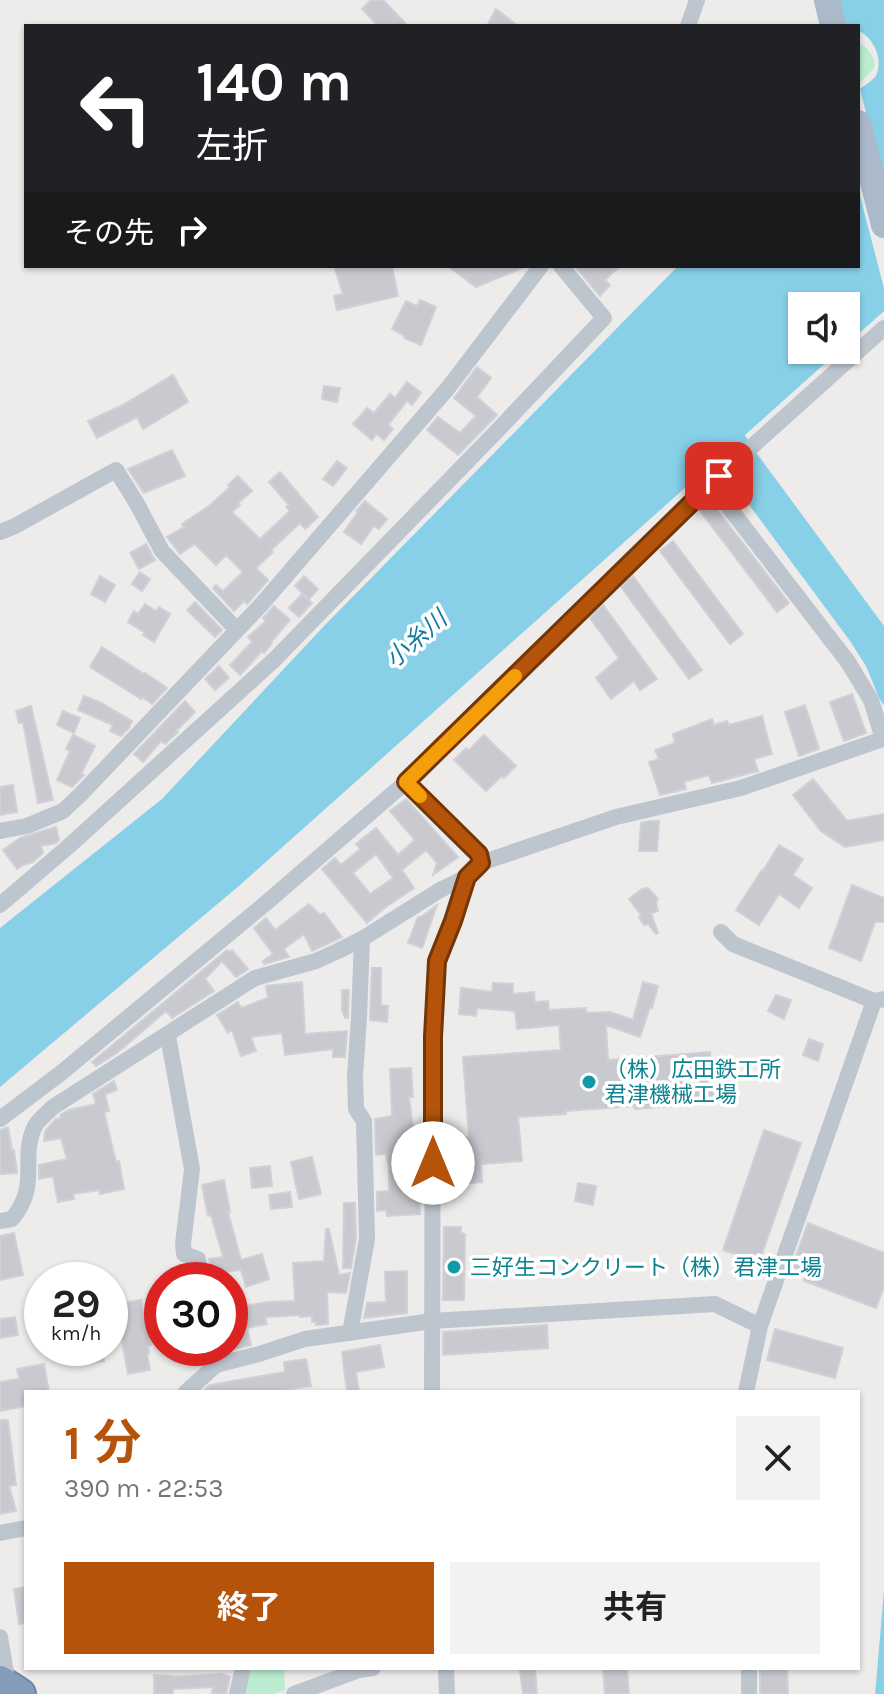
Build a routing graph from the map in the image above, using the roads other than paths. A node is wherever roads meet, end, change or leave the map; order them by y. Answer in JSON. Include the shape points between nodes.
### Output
{"nodes":[{"id":1,"x":697,"y":0,"type":"edge"},
{"id":2,"x":827,"y":0,"type":"edge"},
{"id":3,"x":689,"y":24,"type":"edge"},
{"id":4,"x":833,"y":24,"type":"edge"},
{"id":5,"x":860,"y":131,"type":"edge"},
{"id":6,"x":884,"y":225,"type":"edge"},
{"id":7,"x":539,"y":268,"type":"edge"},
{"id":8,"x":563,"y":268,"type":"edge"},
{"id":9,"x":884,"y":328,"type":"edge"},
{"id":10,"x":715,"y":480,"type":"junction"},
{"id":11,"x":0,"y":532,"type":"edge"},
{"id":12,"x":237,"y":630,"type":"junction"},
{"id":13,"x":406,"y":782,"type":"junction"},
{"id":14,"x":0,"y":831,"type":"edge"},
{"id":15,"x":481,"y":863,"type":"junction"},
{"id":16,"x":467,"y":877,"type":"junction"},
{"id":17,"x":0,"y":905,"type":"edge"},
{"id":18,"x":721,"y":932,"type":"dead end"},
{"id":19,"x":362,"y":939,"type":"junction"},
{"id":20,"x":879,"y":1000,"type":"edge"},
{"id":21,"x":168,"y":1036,"type":"junction"},
{"id":22,"x":0,"y":1119,"type":"edge"},
{"id":23,"x":0,"y":1221,"type":"edge"},
{"id":24,"x":199,"y":1262,"type":"edge"},
{"id":25,"x":432,"y":1321,"type":"junction"},
{"id":26,"x":760,"y":1326,"type":"junction"},
{"id":27,"x":350,"y":1333,"type":"junction"},
{"id":28,"x":248,"y":1354,"type":"edge"},
{"id":29,"x":206,"y":1366,"type":"edge"},
{"id":30,"x":188,"y":1390,"type":"edge"},
{"id":31,"x":432,"y":1390,"type":"edge"},
{"id":32,"x":746,"y":1390,"type":"edge"},
{"id":33,"x":24,"y":1528,"type":"edge"},
{"id":34,"x":0,"y":1533,"type":"edge"},
{"id":35,"x":0,"y":1637,"type":"edge"},
{"id":36,"x":243,"y":1670,"type":"edge"},
{"id":37,"x":359,"y":1670,"type":"edge"},
{"id":38,"x":446,"y":1670,"type":"edge"},
{"id":39,"x":749,"y":1670,"type":"edge"},
{"id":40,"x":9,"y":1687,"type":"edge"},
{"id":41,"x":237,"y":1694,"type":"edge"},
{"id":42,"x":294,"y":1694,"type":"edge"},
{"id":43,"x":447,"y":1694,"type":"edge"},
{"id":44,"x":749,"y":1694,"type":"edge"}],
"edges":[{"from":1,"to":3,"type":"street"},
{"from":2,"to":4,"type":"main road"},
{"from":5,"to":6,"type":"main road"},
{"from":7,"to":12,"type":"street","via":[[448,388]]},
{"from":8,"to":17,"type":"street","via":[[604,318],[274,660]]},
{"from":9,"to":10,"type":"street"},
{"from":10,"to":13,"type":"street"},
{"from":10,"to":15,"type":"street","via":[[848,662],[871,700],[883,739],[741,788],[616,817]]},
{"from":11,"to":12,"type":"street","via":[[116,470],[162,551]]},
{"from":12,"to":14,"type":"street","via":[[63,811]]},
{"from":13,"to":15,"type":"street","via":[[479,854]]},
{"from":13,"to":22,"type":"street"},
{"from":15,"to":16,"type":"street"},
{"from":16,"to":19,"type":"street"},
{"from":16,"to":25,"type":"street","via":[[437,961]]},
{"from":18,"to":20,"type":"street","via":[[733,944]]},
{"from":19,"to":21,"type":"street","via":[[316,961],[255,978]]},
{"from":19,"to":27,"type":"street","via":[[355,1077],[356,1109],[364,1121],[367,1239]]},
{"from":20,"to":26,"type":"street"},
{"from":21,"to":23,"type":"street","via":[[53,1107],[36,1123],[29,1142],[29,1188],[12,1219]]},
{"from":21,"to":24,"type":"street","via":[[192,1169],[184,1254]]},
{"from":25,"to":26,"type":"street","via":[[715,1304]]},
{"from":25,"to":27,"type":"street"},
{"from":25,"to":31,"type":"street"},
{"from":26,"to":32,"type":"street"},
{"from":27,"to":28,"type":"street"},
{"from":29,"to":30,"type":"street"},
{"from":33,"to":34,"type":"street"},
{"from":35,"to":40,"type":"street"},
{"from":36,"to":41,"type":"street"},
{"from":37,"to":42,"type":"street"},
{"from":38,"to":43,"type":"street"},
{"from":39,"to":44,"type":"street"}]}
